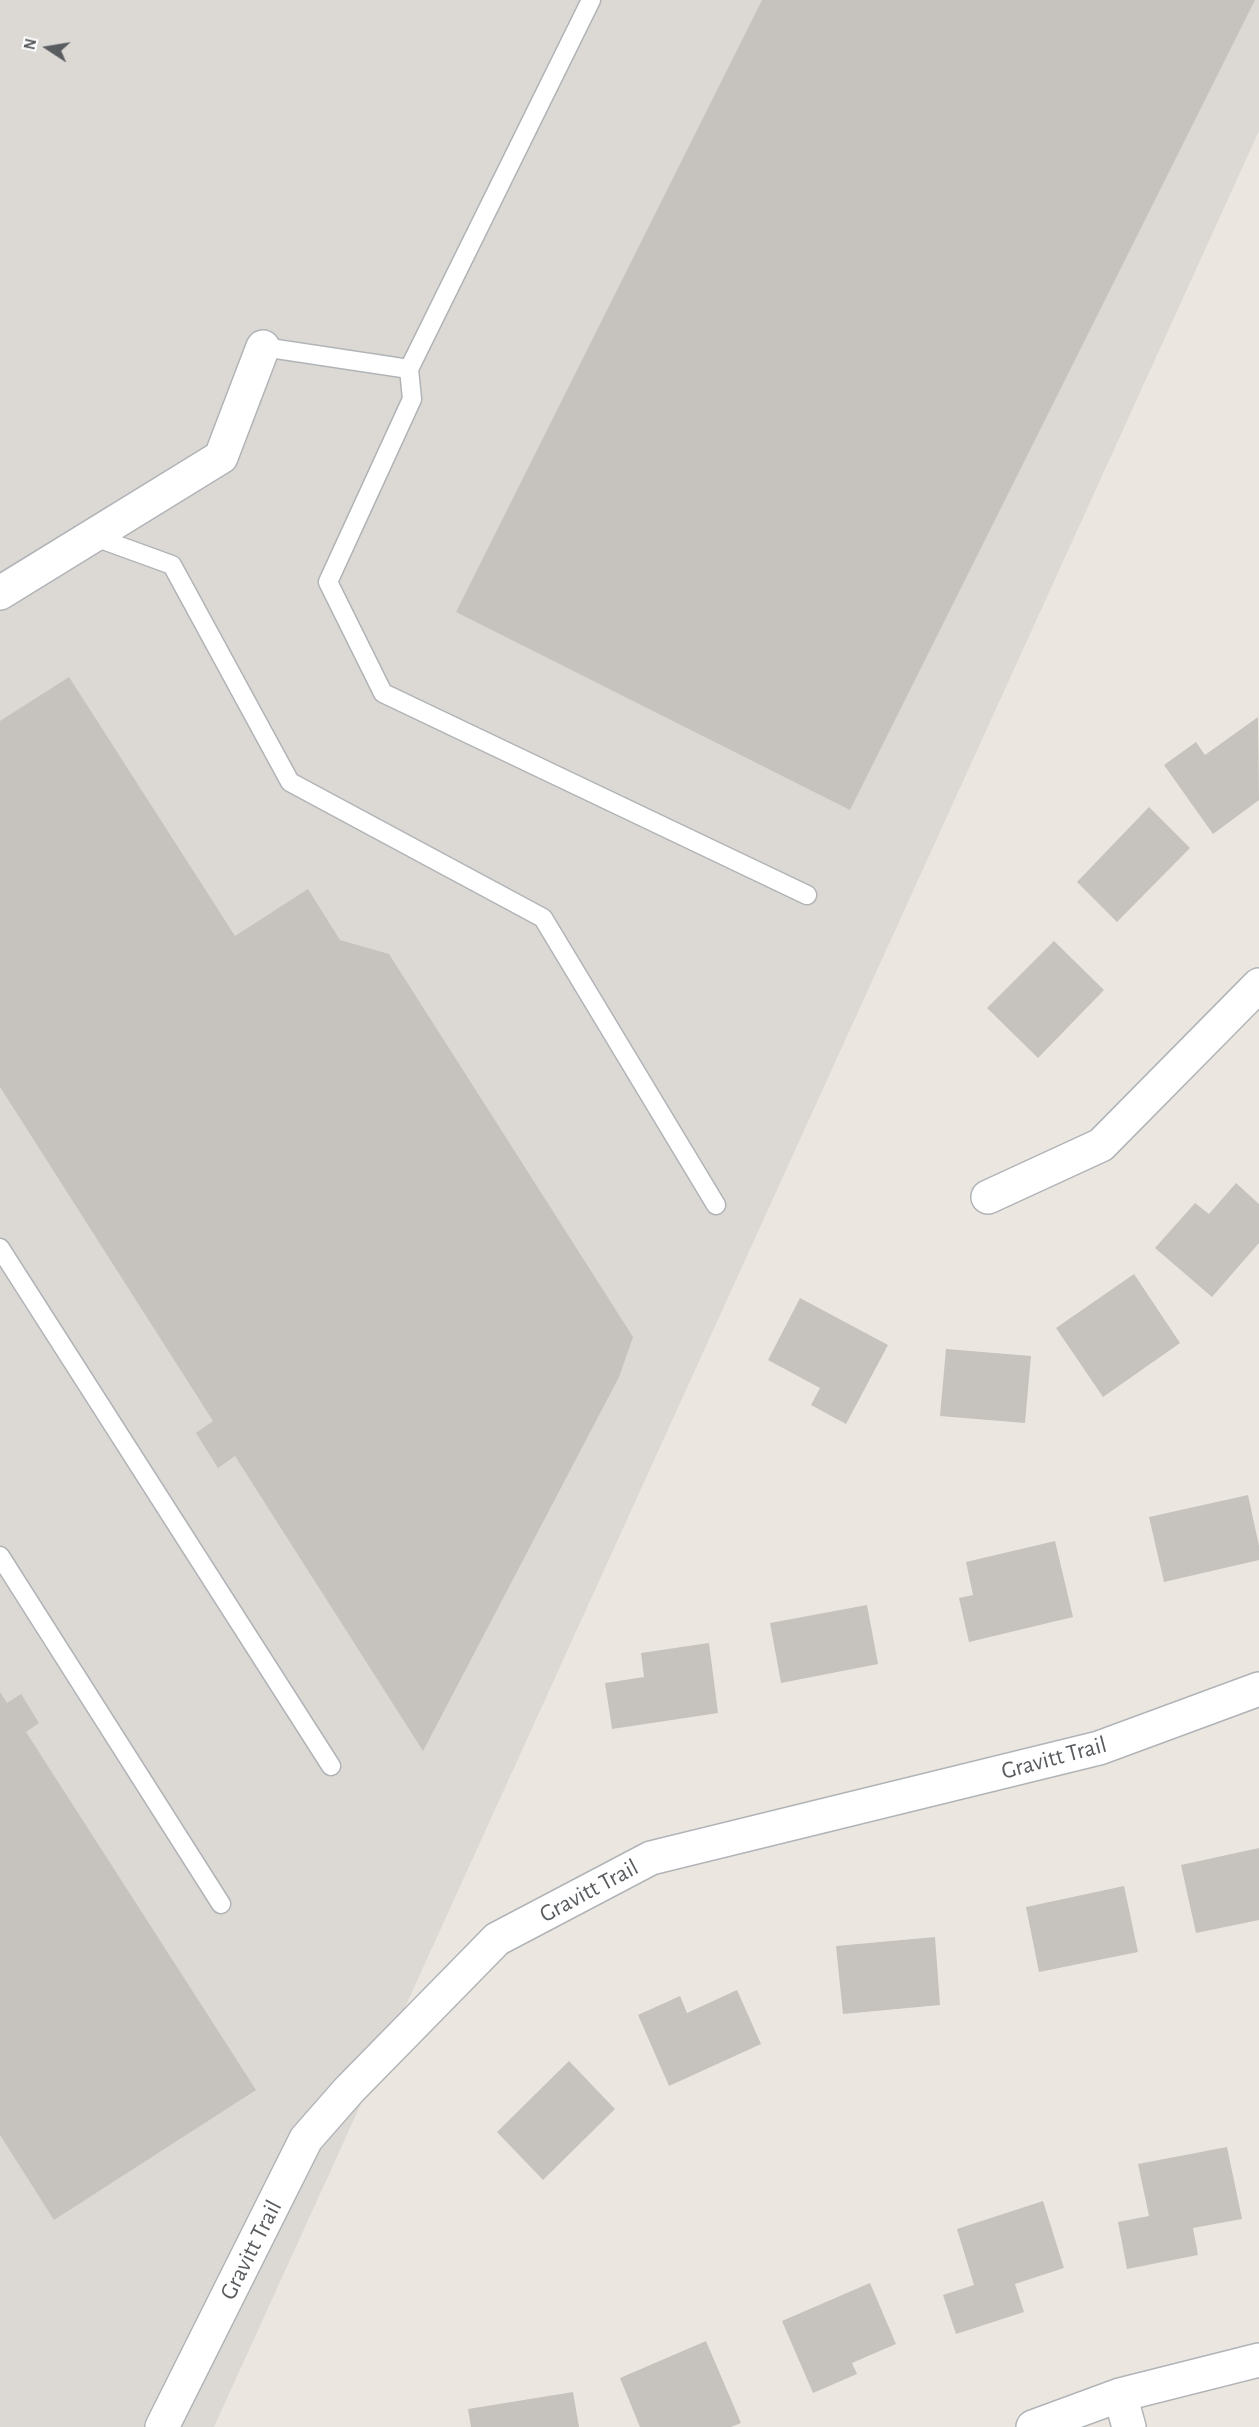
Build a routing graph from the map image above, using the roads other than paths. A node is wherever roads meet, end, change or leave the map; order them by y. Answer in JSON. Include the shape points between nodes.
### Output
{"nodes":[{"id":1,"x":591,"y":0,"type":"edge"},
{"id":2,"x":263,"y":347,"type":"joint"},
{"id":3,"x":409,"y":369,"type":"junction"},
{"id":4,"x":92,"y":536,"type":"junction"},
{"id":5,"x":0,"y":593,"type":"edge"},
{"id":6,"x":807,"y":895,"type":"dead end"},
{"id":7,"x":1259,"y":985,"type":"edge"},
{"id":8,"x":988,"y":1197,"type":"dead end"},
{"id":9,"x":716,"y":1205,"type":"dead end"},
{"id":10,"x":0,"y":1248,"type":"edge"},
{"id":11,"x":0,"y":1556,"type":"edge"},
{"id":12,"x":1259,"y":1689,"type":"edge"},
{"id":13,"x":331,"y":1766,"type":"dead end"},
{"id":14,"x":221,"y":1904,"type":"dead end"},
{"id":15,"x":1259,"y":2360,"type":"edge"},
{"id":16,"x":1120,"y":2395,"type":"junction"},
{"id":17,"x":162,"y":2427,"type":"edge"},
{"id":18,"x":1033,"y":2427,"type":"edge"},
{"id":19,"x":1129,"y":2427,"type":"edge"}],
"edges":[{"from":1,"to":3,"type":"lane"},
{"from":2,"to":3,"type":"lane"},
{"from":2,"to":4,"type":"street","via":[[221,457]]},
{"from":3,"to":6,"type":"lane","via":[[412,399],[328,582],[383,693]]},
{"from":4,"to":5,"type":"street"},
{"from":4,"to":9,"type":"lane","via":[[172,565],[290,782],[543,918]]},
{"from":7,"to":8,"type":"street","via":[[1101,1145]]},
{"from":10,"to":13,"type":"lane"},
{"from":11,"to":14,"type":"lane"},
{"from":12,"to":17,"type":"street","name":"Gravitt Trail","via":[[1099,1748],[651,1858],[497,1940],[306,2139]]},
{"from":15,"to":16,"type":"street"},
{"from":16,"to":18,"type":"street"},
{"from":16,"to":19,"type":"street"}]}
